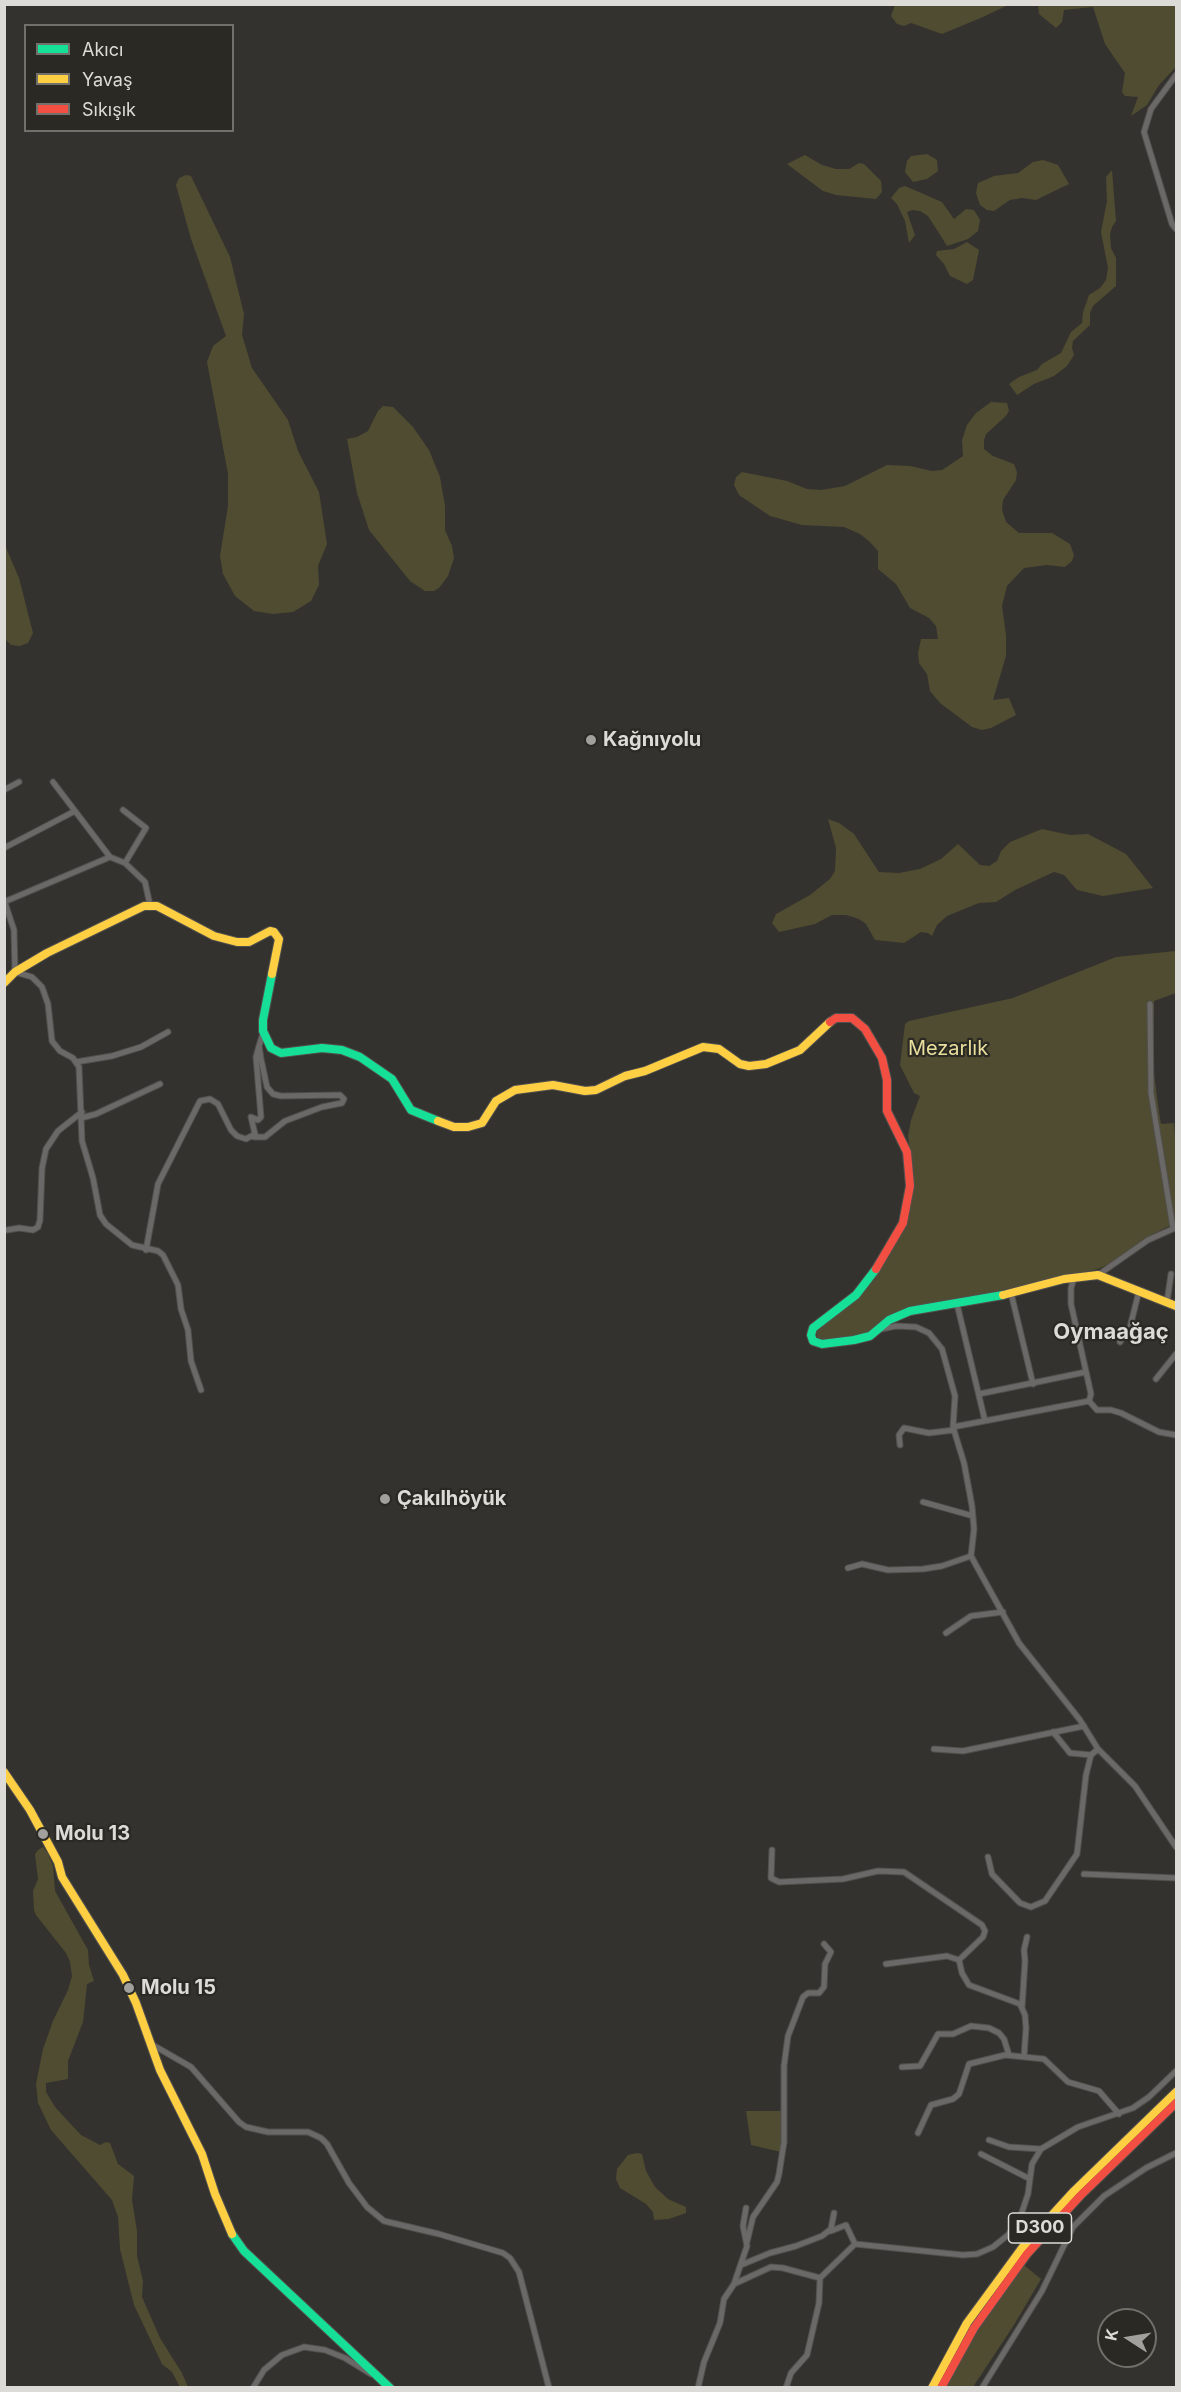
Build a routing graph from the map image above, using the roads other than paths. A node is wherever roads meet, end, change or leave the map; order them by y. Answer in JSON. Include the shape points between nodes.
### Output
{"nodes":[{"id":1,"x":1176,"y":75,"type":"edge"},
{"id":2,"x":1176,"y":229,"type":"edge"},
{"id":3,"x":19,"y":782,"type":"dead end"},
{"id":4,"x":53,"y":782,"type":"dead end"},
{"id":5,"x":4,"y":790,"type":"edge"},
{"id":6,"x":123,"y":810,"type":"dead end"},
{"id":7,"x":75,"y":811,"type":"junction"},
{"id":8,"x":4,"y":848,"type":"edge"},
{"id":9,"x":110,"y":857,"type":"junction"},
{"id":10,"x":125,"y":863,"type":"junction"},
{"id":11,"x":5,"y":901,"type":"edge"},
{"id":12,"x":150,"y":905,"type":"junction"},
{"id":13,"x":15,"y":972,"type":"junction"},
{"id":14,"x":4,"y":983,"type":"edge"},
{"id":15,"x":1150,"y":1004,"type":"dead end"},
{"id":16,"x":263,"y":1031,"type":"junction"},
{"id":17,"x":168,"y":1032,"type":"dead end"},
{"id":18,"x":260,"y":1046,"type":"junction"},
{"id":19,"x":76,"y":1062,"type":"junction"},
{"id":20,"x":160,"y":1084,"type":"dead end"},
{"id":21,"x":81,"y":1115,"type":"junction"},
{"id":22,"x":254,"y":1137,"type":"junction"},
{"id":23,"x":1175,"y":1228,"type":"edge"},
{"id":24,"x":7,"y":1230,"type":"dead end"},
{"id":25,"x":146,"y":1250,"type":"junction"},
{"id":26,"x":1171,"y":1274,"type":"dead end"},
{"id":27,"x":1098,"y":1275,"type":"junction"},
{"id":28,"x":1074,"y":1278,"type":"junction"},
{"id":29,"x":1139,"y":1290,"type":"junction"},
{"id":30,"x":1011,"y":1293,"type":"junction"},
{"id":31,"x":1167,"y":1302,"type":"junction"},
{"id":32,"x":957,"y":1305,"type":"junction"},
{"id":33,"x":1176,"y":1306,"type":"edge"},
{"id":34,"x":877,"y":1330,"type":"junction"},
{"id":35,"x":1120,"y":1342,"type":"dead end"},
{"id":36,"x":1176,"y":1354,"type":"edge"},
{"id":37,"x":1086,"y":1372,"type":"junction"},
{"id":38,"x":1156,"y":1379,"type":"dead end"},
{"id":39,"x":1033,"y":1384,"type":"junction"},
{"id":40,"x":201,"y":1390,"type":"dead end"},
{"id":41,"x":979,"y":1395,"type":"junction"},
{"id":42,"x":1089,"y":1401,"type":"junction"},
{"id":43,"x":985,"y":1421,"type":"junction"},
{"id":44,"x":954,"y":1429,"type":"junction"},
{"id":45,"x":1176,"y":1435,"type":"edge"},
{"id":46,"x":900,"y":1445,"type":"dead end"},
{"id":47,"x":923,"y":1502,"type":"dead end"},
{"id":48,"x":973,"y":1516,"type":"junction"},
{"id":49,"x":971,"y":1556,"type":"junction"},
{"id":50,"x":848,"y":1568,"type":"dead end"},
{"id":51,"x":1003,"y":1612,"type":"junction"},
{"id":52,"x":946,"y":1633,"type":"dead end"},
{"id":53,"x":1084,"y":1726,"type":"junction"},
{"id":54,"x":1053,"y":1732,"type":"junction"},
{"id":55,"x":934,"y":1749,"type":"dead end"},
{"id":56,"x":1098,"y":1749,"type":"junction"},
{"id":57,"x":1092,"y":1755,"type":"junction"},
{"id":58,"x":4,"y":1772,"type":"edge"},
{"id":59,"x":1176,"y":1848,"type":"edge"},
{"id":60,"x":772,"y":1850,"type":"dead end"},
{"id":61,"x":988,"y":1857,"type":"dead end"},
{"id":62,"x":1084,"y":1874,"type":"dead end"},
{"id":63,"x":1176,"y":1878,"type":"edge"},
{"id":64,"x":1027,"y":1937,"type":"dead end"},
{"id":65,"x":824,"y":1944,"type":"dead end"},
{"id":66,"x":958,"y":1960,"type":"junction"},
{"id":67,"x":886,"y":1964,"type":"dead end"},
{"id":68,"x":1022,"y":2008,"type":"junction"},
{"id":69,"x":151,"y":2044,"type":"junction"},
{"id":70,"x":1009,"y":2055,"type":"junction"},
{"id":71,"x":1024,"y":2057,"type":"junction"},
{"id":72,"x":902,"y":2067,"type":"dead end"},
{"id":73,"x":1176,"y":2071,"type":"edge"},
{"id":74,"x":1176,"y":2092,"type":"edge"},
{"id":75,"x":1176,"y":2103,"type":"edge"},
{"id":76,"x":1119,"y":2114,"type":"junction"},
{"id":77,"x":918,"y":2133,"type":"dead end"},
{"id":78,"x":989,"y":2140,"type":"dead end"},
{"id":79,"x":1041,"y":2149,"type":"junction"},
{"id":80,"x":1176,"y":2153,"type":"edge"},
{"id":81,"x":981,"y":2154,"type":"dead end"},
{"id":82,"x":1030,"y":2179,"type":"junction"},
{"id":83,"x":746,"y":2208,"type":"dead end"},
{"id":84,"x":834,"y":2213,"type":"dead end"},
{"id":85,"x":830,"y":2231,"type":"junction"},
{"id":86,"x":747,"y":2242,"type":"junction"},
{"id":87,"x":855,"y":2244,"type":"junction"},
{"id":88,"x":741,"y":2265,"type":"junction"},
{"id":89,"x":820,"y":2278,"type":"junction"},
{"id":90,"x":734,"y":2284,"type":"junction"},
{"id":91,"x":380,"y":2380,"type":"junction"},
{"id":92,"x":252,"y":2388,"type":"edge"},
{"id":93,"x":390,"y":2388,"type":"edge"},
{"id":94,"x":549,"y":2388,"type":"edge"},
{"id":95,"x":698,"y":2388,"type":"edge"},
{"id":96,"x":786,"y":2388,"type":"edge"},
{"id":97,"x":932,"y":2388,"type":"edge"},
{"id":98,"x":941,"y":2388,"type":"edge"},
{"id":99,"x":982,"y":2388,"type":"edge"}],
"edges":[{"from":1,"to":2,"type":"street","via":[[1151,109],[1144,132]]},
{"from":3,"to":5,"type":"street"},
{"from":4,"to":7,"type":"street"},
{"from":6,"to":10,"type":"street","via":[[147,828]]},
{"from":7,"to":8,"type":"street"},
{"from":7,"to":9,"type":"street"},
{"from":9,"to":10,"type":"street"},
{"from":9,"to":11,"type":"street"},
{"from":10,"to":12,"type":"street","via":[[145,882]]},
{"from":11,"to":13,"type":"street","via":[[14,930]]},
{"from":12,"to":13,"type":"main road"},
{"from":12,"to":16,"type":"main road","via":[[213,936],[237,942],[249,942],[270,931],[278,934]]},
{"from":13,"to":14,"type":"main road"},
{"from":13,"to":19,"type":"street","via":[[33,977],[42,987],[52,1041]]},
{"from":15,"to":23,"type":"street","via":[[1151,1093]]},
{"from":16,"to":18,"type":"street"},
{"from":16,"to":34,"type":"main road","via":[[271,1048],[281,1053],[322,1048],[360,1057],[392,1079],[411,1110],[441,1123],[468,1127],[482,1123],[496,1101],[515,1090],[553,1085],[596,1090],[703,1047],[719,1049],[740,1064],[757,1066],[800,1050],[836,1018],[852,1018],[865,1029],[882,1058],[887,1111],[907,1152],[910,1186],[903,1223],[873,1274],[856,1295],[815,1326],[811,1335],[816,1343],[822,1344],[870,1336]]},
{"from":17,"to":19,"type":"street","via":[[141,1047]]},
{"from":18,"to":22,"type":"street","via":[[256,1057],[261,1117],[258,1120],[250,1116],[256,1131]]},
{"from":18,"to":22,"type":"street","via":[[267,1087],[273,1094],[339,1095],[344,1099],[342,1103],[285,1120],[265,1137]]},
{"from":19,"to":21,"type":"street","via":[[80,1070]]},
{"from":20,"to":21,"type":"street","via":[[96,1114]]},
{"from":21,"to":24,"type":"street","via":[[58,1131],[46,1149],[38,1227]]},
{"from":21,"to":25,"type":"street","via":[[84,1149],[102,1219],[129,1244]]},
{"from":22,"to":25,"type":"street","via":[[242,1138],[234,1133],[214,1100],[200,1101],[158,1184]]},
{"from":23,"to":27,"type":"street","via":[[1148,1240]]},
{"from":25,"to":40,"type":"street","via":[[163,1255],[178,1285],[191,1361]]},
{"from":26,"to":31,"type":"street"},
{"from":27,"to":28,"type":"main road"},
{"from":27,"to":29,"type":"main road"},
{"from":28,"to":30,"type":"main road"},
{"from":28,"to":37,"type":"street","via":[[1071,1304]]},
{"from":29,"to":31,"type":"main road"},
{"from":29,"to":35,"type":"street","via":[[1130,1327]]},
{"from":30,"to":32,"type":"main road"},
{"from":30,"to":39,"type":"street"},
{"from":31,"to":33,"type":"main road"},
{"from":32,"to":34,"type":"main road","via":[[910,1311]]},
{"from":32,"to":41,"type":"street"},
{"from":34,"to":44,"type":"street","via":[[916,1327],[929,1333],[940,1346],[955,1399]]},
{"from":36,"to":38,"type":"street"},
{"from":37,"to":39,"type":"street"},
{"from":37,"to":42,"type":"street"},
{"from":39,"to":41,"type":"street"},
{"from":41,"to":43,"type":"street"},
{"from":42,"to":43,"type":"street"},
{"from":42,"to":45,"type":"street","via":[[1097,1410],[1121,1413],[1159,1432]]},
{"from":43,"to":44,"type":"street"},
{"from":44,"to":46,"type":"street","via":[[929,1433],[904,1428],[899,1435]]},
{"from":44,"to":48,"type":"street"},
{"from":47,"to":48,"type":"street"},
{"from":48,"to":49,"type":"street"},
{"from":49,"to":50,"type":"street","via":[[923,1569],[888,1570],[862,1564]]},
{"from":49,"to":51,"type":"street"},
{"from":51,"to":52,"type":"street","via":[[971,1616]]},
{"from":51,"to":53,"type":"street","via":[[1019,1643]]},
{"from":53,"to":54,"type":"street"},
{"from":53,"to":56,"type":"street"},
{"from":54,"to":55,"type":"street","via":[[963,1751]]},
{"from":54,"to":57,"type":"street","via":[[1070,1753]]},
{"from":56,"to":57,"type":"street"},
{"from":56,"to":59,"type":"street","via":[[1135,1786]]},
{"from":57,"to":61,"type":"street","via":[[1086,1775],[1079,1849],[1045,1901],[1031,1907],[1020,1903],[992,1874]]},
{"from":58,"to":69,"type":"main road","via":[[30,1810],[62,1876],[123,1975]]},
{"from":60,"to":66,"type":"street","via":[[771,1878],[779,1882],[843,1879],[878,1870],[904,1872],[983,1927],[983,1937]]},
{"from":62,"to":63,"type":"street"},
{"from":64,"to":68,"type":"street"},
{"from":65,"to":86,"type":"street","via":[[831,1952],[825,1964],[825,1988],[803,1997],[788,2036],[784,2142],[777,2182],[753,2217]]},
{"from":66,"to":67,"type":"street","via":[[947,1956]]},
{"from":66,"to":68,"type":"street","via":[[969,1985],[1015,2001]]},
{"from":68,"to":71,"type":"street","via":[[1026,2028]]},
{"from":69,"to":91,"type":"main road","via":[[202,2154],[234,2238],[244,2252]]},
{"from":69,"to":94,"type":"street","via":[[191,2067],[246,2127],[268,2132],[308,2132],[321,2138],[367,2207],[384,2221],[439,2234],[510,2258],[516,2264]]},
{"from":70,"to":71,"type":"street"},
{"from":70,"to":72,"type":"street","via":[[999,2033],[971,2026],[953,2034],[938,2034],[920,2066]]},
{"from":70,"to":77,"type":"street","via":[[970,2063],[959,2094],[931,2106]]},
{"from":71,"to":76,"type":"street","via":[[1044,2060],[1068,2082],[1099,2091]]},
{"from":73,"to":76,"type":"street","via":[[1149,2097]]},
{"from":74,"to":97,"type":"main road","number":"D300","via":[[1074,2191],[1022,2248],[968,2323]]},
{"from":75,"to":98,"type":"main road","number":"D300","via":[[1080,2196],[1027,2254],[974,2328]]},
{"from":76,"to":79,"type":"street","via":[[1078,2127]]},
{"from":78,"to":79,"type":"street","via":[[1009,2147]]},
{"from":79,"to":82,"type":"street","via":[[1032,2164]]},
{"from":80,"to":99,"type":"street","via":[[1104,2196],[1073,2227],[1042,2291]]},
{"from":81,"to":82,"type":"street"},
{"from":82,"to":87,"type":"street","via":[[1026,2203],[1016,2226],[1004,2240],[985,2251],[942,2254]]},
{"from":83,"to":86,"type":"street","via":[[743,2226]]},
{"from":84,"to":85,"type":"street"},
{"from":85,"to":87,"type":"street","via":[[846,2225]]},
{"from":85,"to":88,"type":"street"},
{"from":86,"to":88,"type":"street"},
{"from":87,"to":89,"type":"street"},
{"from":88,"to":90,"type":"street"},
{"from":89,"to":90,"type":"street","via":[[771,2267]]},
{"from":89,"to":96,"type":"street","via":[[819,2303],[807,2355],[791,2373]]},
{"from":90,"to":95,"type":"street","via":[[724,2299],[720,2324]]},
{"from":91,"to":92,"type":"street","via":[[345,2358],[304,2347],[282,2355],[264,2370]]},
{"from":91,"to":93,"type":"main road"}]}
